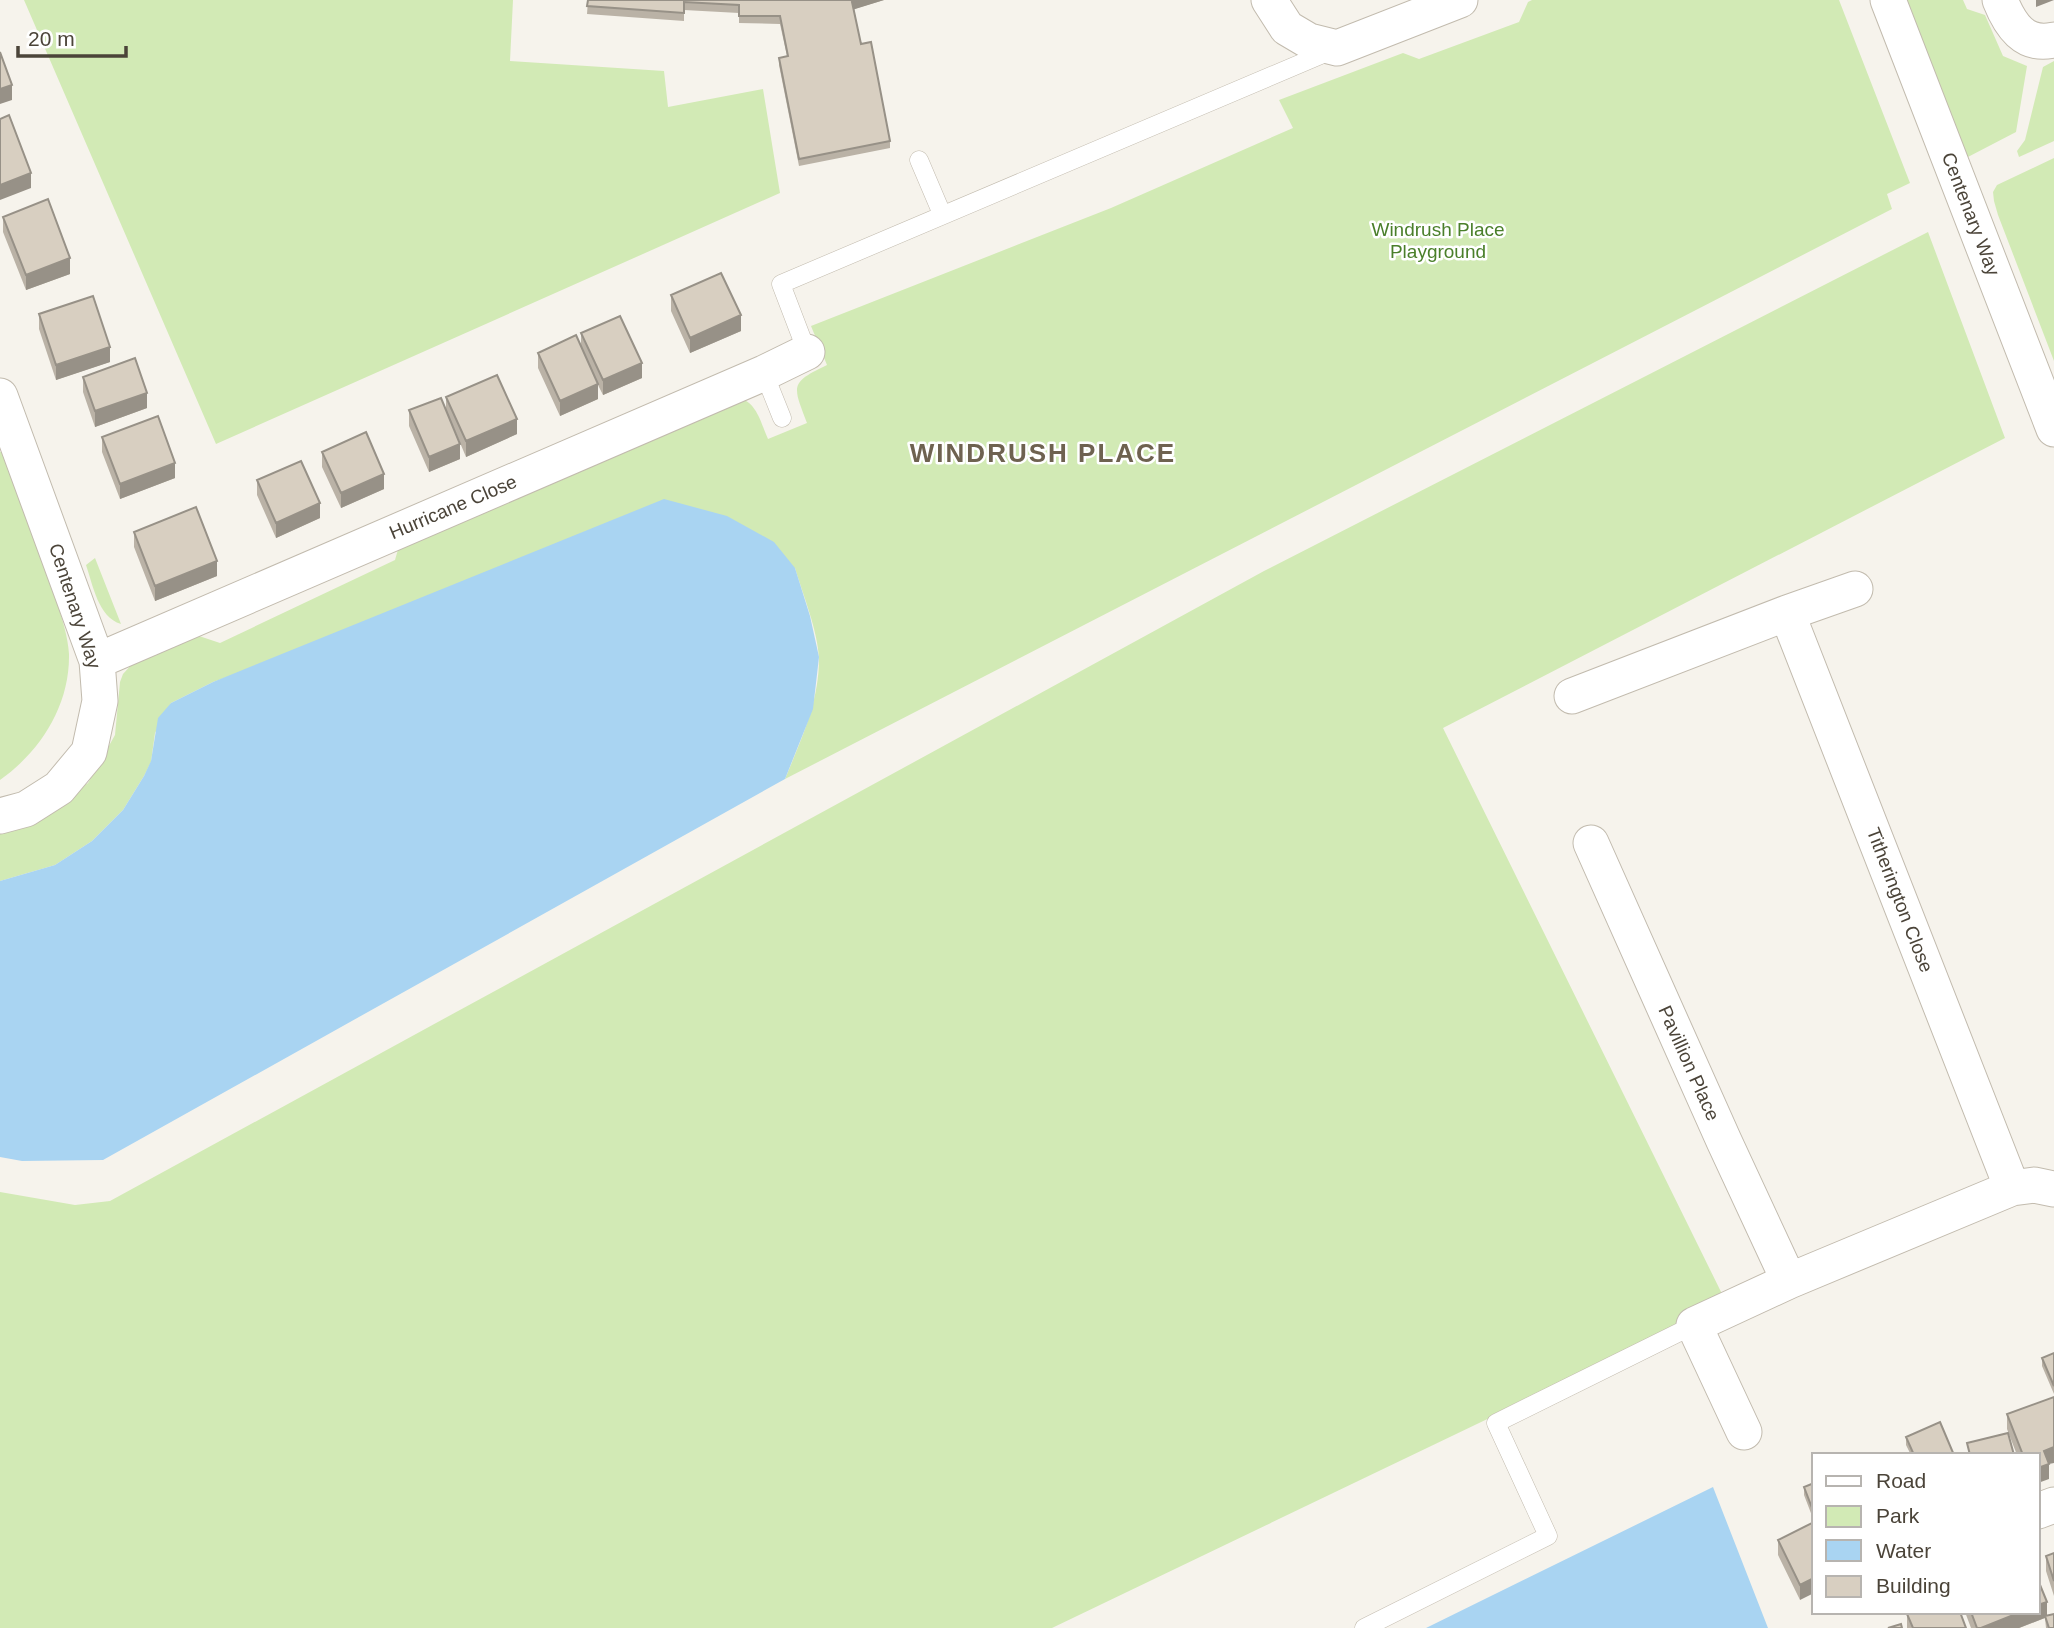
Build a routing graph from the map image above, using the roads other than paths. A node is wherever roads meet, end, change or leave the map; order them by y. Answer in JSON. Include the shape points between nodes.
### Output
{"nodes":[{"id":1,"x":1269,"y":0,"type":"edge"},
{"id":2,"x":1460,"y":0,"type":"edge"},
{"id":3,"x":1888,"y":0,"type":"edge"},
{"id":4,"x":2000,"y":0,"type":"edge"},
{"id":5,"x":2054,"y":40,"type":"edge"},
{"id":6,"x":1337,"y":48,"type":"junction"},
{"id":7,"x":919,"y":160,"type":"dead end"},
{"id":8,"x":942,"y":214,"type":"junction"},
{"id":9,"x":807,"y":352,"type":"joint"},
{"id":10,"x":764,"y":373,"type":"junction"},
{"id":11,"x":0,"y":397,"type":"edge"},
{"id":12,"x":782,"y":418,"type":"dead end"},
{"id":13,"x":2054,"y":429,"type":"edge"},
{"id":14,"x":7,"y":435,"type":"edge"},
{"id":15,"x":1855,"y":589,"type":"dead end"},
{"id":16,"x":1787,"y":613,"type":"junction"},
{"id":17,"x":97,"y":661,"type":"junction"},
{"id":18,"x":1572,"y":696,"type":"dead end"},
{"id":19,"x":0,"y":817,"type":"edge"},
{"id":20,"x":1591,"y":844,"type":"dead end"},
{"id":21,"x":2012,"y":1188,"type":"junction"},
{"id":22,"x":2054,"y":1189,"type":"edge"},
{"id":23,"x":1789,"y":1281,"type":"junction"},
{"id":24,"x":1694,"y":1325,"type":"junction"},
{"id":25,"x":1744,"y":1432,"type":"dead end"},
{"id":26,"x":1364,"y":1628,"type":"edge"}],
"edges":[{"from":1,"to":6,"type":"street","via":[[1287,28],[1309,41]]},
{"from":2,"to":6,"type":"street"},
{"from":3,"to":13,"type":"street","name":"Centenary Way"},
{"from":4,"to":5,"type":"street","via":[[2021,34],[2043,42]]},
{"from":6,"to":8,"type":"lane"},
{"from":7,"to":8,"type":"lane"},
{"from":8,"to":9,"type":"lane","via":[[781,284]]},
{"from":9,"to":10,"type":"street","name":"Hurricane Close"},
{"from":10,"to":12,"type":"lane"},
{"from":10,"to":17,"type":"street","name":"Hurricane Close"},
{"from":11,"to":14,"type":"street","name":"Centenary Way"},
{"from":14,"to":17,"type":"street","name":"Centenary Way"},
{"from":15,"to":16,"type":"street"},
{"from":16,"to":18,"type":"street"},
{"from":16,"to":21,"type":"street","name":"Titherington Close"},
{"from":17,"to":19,"type":"street","name":"Centenary Way","via":[[100,701],[89,752],[59,788],[26,809]]},
{"from":20,"to":23,"type":"street","name":"Pavillion Place"},
{"from":21,"to":22,"type":"street","via":[[2034,1185]]},
{"from":21,"to":23,"type":"street"},
{"from":23,"to":24,"type":"street"},
{"from":24,"to":25,"type":"street"},
{"from":24,"to":26,"type":"lane","via":[[1496,1423],[1548,1536]]}]}
